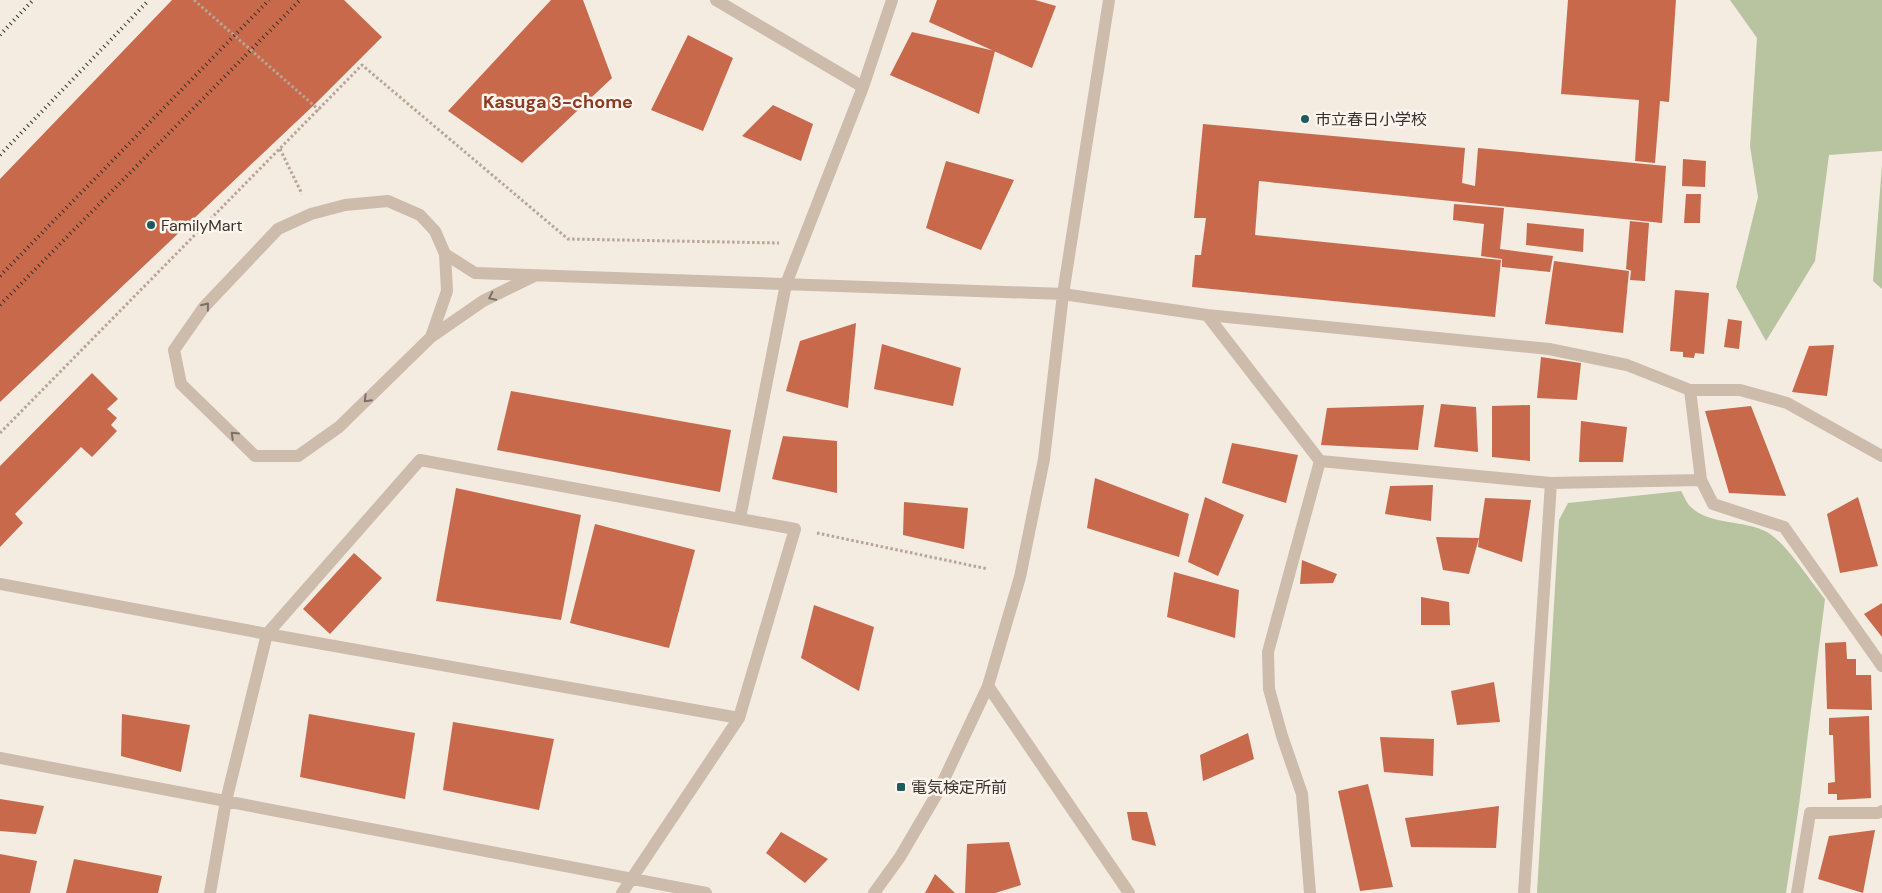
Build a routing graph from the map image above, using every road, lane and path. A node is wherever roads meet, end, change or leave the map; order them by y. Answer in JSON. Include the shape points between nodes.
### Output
{"nodes":[{"id":1,"x":194,"y":0,"type":"edge"},
{"id":2,"x":716,"y":0,"type":"edge"},
{"id":3,"x":892,"y":0,"type":"edge"},
{"id":4,"x":1108,"y":0,"type":"edge"},
{"id":5,"x":862,"y":88,"type":"junction"},
{"id":6,"x":319,"y":110,"type":"dead end"},
{"id":7,"x":280,"y":149,"type":"dead end"},
{"id":8,"x":311,"y":214,"type":"junction"},
{"id":9,"x":445,"y":254,"type":"junction"},
{"id":10,"x":536,"y":275,"type":"junction"},
{"id":11,"x":786,"y":284,"type":"junction"},
{"id":12,"x":1063,"y":294,"type":"junction"},
{"id":13,"x":1207,"y":315,"type":"junction"},
{"id":14,"x":431,"y":337,"type":"junction"},
{"id":15,"x":1690,"y":390,"type":"junction"},
{"id":16,"x":1882,"y":456,"type":"edge"},
{"id":17,"x":1320,"y":461,"type":"junction"},
{"id":18,"x":1701,"y":480,"type":"junction"},
{"id":19,"x":1551,"y":483,"type":"junction"},
{"id":20,"x":740,"y":518,"type":"junction"},
{"id":21,"x":794,"y":529,"type":"junction"},
{"id":22,"x":988,"y":569,"type":"dead end"},
{"id":23,"x":0,"y":584,"type":"edge"},
{"id":24,"x":267,"y":634,"type":"junction"},
{"id":25,"x":1882,"y":666,"type":"edge"},
{"id":26,"x":988,"y":686,"type":"junction"},
{"id":27,"x":739,"y":718,"type":"junction"},
{"id":28,"x":0,"y":758,"type":"edge"},
{"id":29,"x":226,"y":801,"type":"junction"},
{"id":30,"x":1882,"y":811,"type":"edge"},
{"id":31,"x":633,"y":879,"type":"junction"},
{"id":32,"x":210,"y":893,"type":"edge"},
{"id":33,"x":622,"y":893,"type":"edge"},
{"id":34,"x":706,"y":893,"type":"edge"},
{"id":35,"x":874,"y":893,"type":"edge"},
{"id":36,"x":1129,"y":893,"type":"edge"},
{"id":37,"x":1310,"y":893,"type":"edge"},
{"id":38,"x":1524,"y":893,"type":"edge"},
{"id":39,"x":1797,"y":893,"type":"edge"}],
"edges":[{"from":1,"to":6,"type":"path"},
{"from":2,"to":5,"type":"street"},
{"from":3,"to":5,"type":"street"},
{"from":4,"to":12,"type":"street"},
{"from":5,"to":11,"type":"street"},
{"from":7,"to":8,"type":"path"},
{"from":8,"to":9,"type":"street","via":[[345,205],[388,201],[420,215],[436,231]]},
{"from":14,"to":8,"type":"street","one_way":true,"via":[[339,427],[298,456],[255,456],[181,384],[174,350],[204,307],[278,229]]},
{"from":9,"to":10,"type":"street","via":[[475,273]]},
{"from":9,"to":14,"type":"street","via":[[447,291]]},
{"from":10,"to":11,"type":"street"},
{"from":10,"to":14,"type":"street","one_way":true,"via":[[483,301]]},
{"from":11,"to":12,"type":"street"},
{"from":11,"to":20,"type":"street"},
{"from":12,"to":13,"type":"street"},
{"from":12,"to":26,"type":"street","via":[[1044,459],[1020,577]]},
{"from":13,"to":15,"type":"street","via":[[1549,349],[1627,365]]},
{"from":13,"to":17,"type":"street"},
{"from":15,"to":16,"type":"street","via":[[1740,390],[1788,403]]},
{"from":15,"to":18,"type":"street"},
{"from":17,"to":19,"type":"street"},
{"from":17,"to":37,"type":"street","via":[[1268,652],[1269,689],[1302,794]]},
{"from":18,"to":19,"type":"street"},
{"from":18,"to":25,"type":"street","via":[[1713,504],[1784,527]]},
{"from":19,"to":38,"type":"street"},
{"from":20,"to":21,"type":"street"},
{"from":20,"to":24,"type":"street","via":[[420,460]]},
{"from":21,"to":22,"type":"path"},
{"from":21,"to":27,"type":"street"},
{"from":23,"to":24,"type":"street"},
{"from":24,"to":27,"type":"street"},
{"from":24,"to":29,"type":"street"},
{"from":26,"to":35,"type":"street","via":[[938,792],[900,857]]},
{"from":26,"to":36,"type":"street"},
{"from":27,"to":31,"type":"street"},
{"from":28,"to":29,"type":"street"},
{"from":29,"to":31,"type":"street"},
{"from":29,"to":32,"type":"street"},
{"from":30,"to":39,"type":"street","via":[[1810,813]]},
{"from":31,"to":33,"type":"street"},
{"from":31,"to":34,"type":"street"}]}
